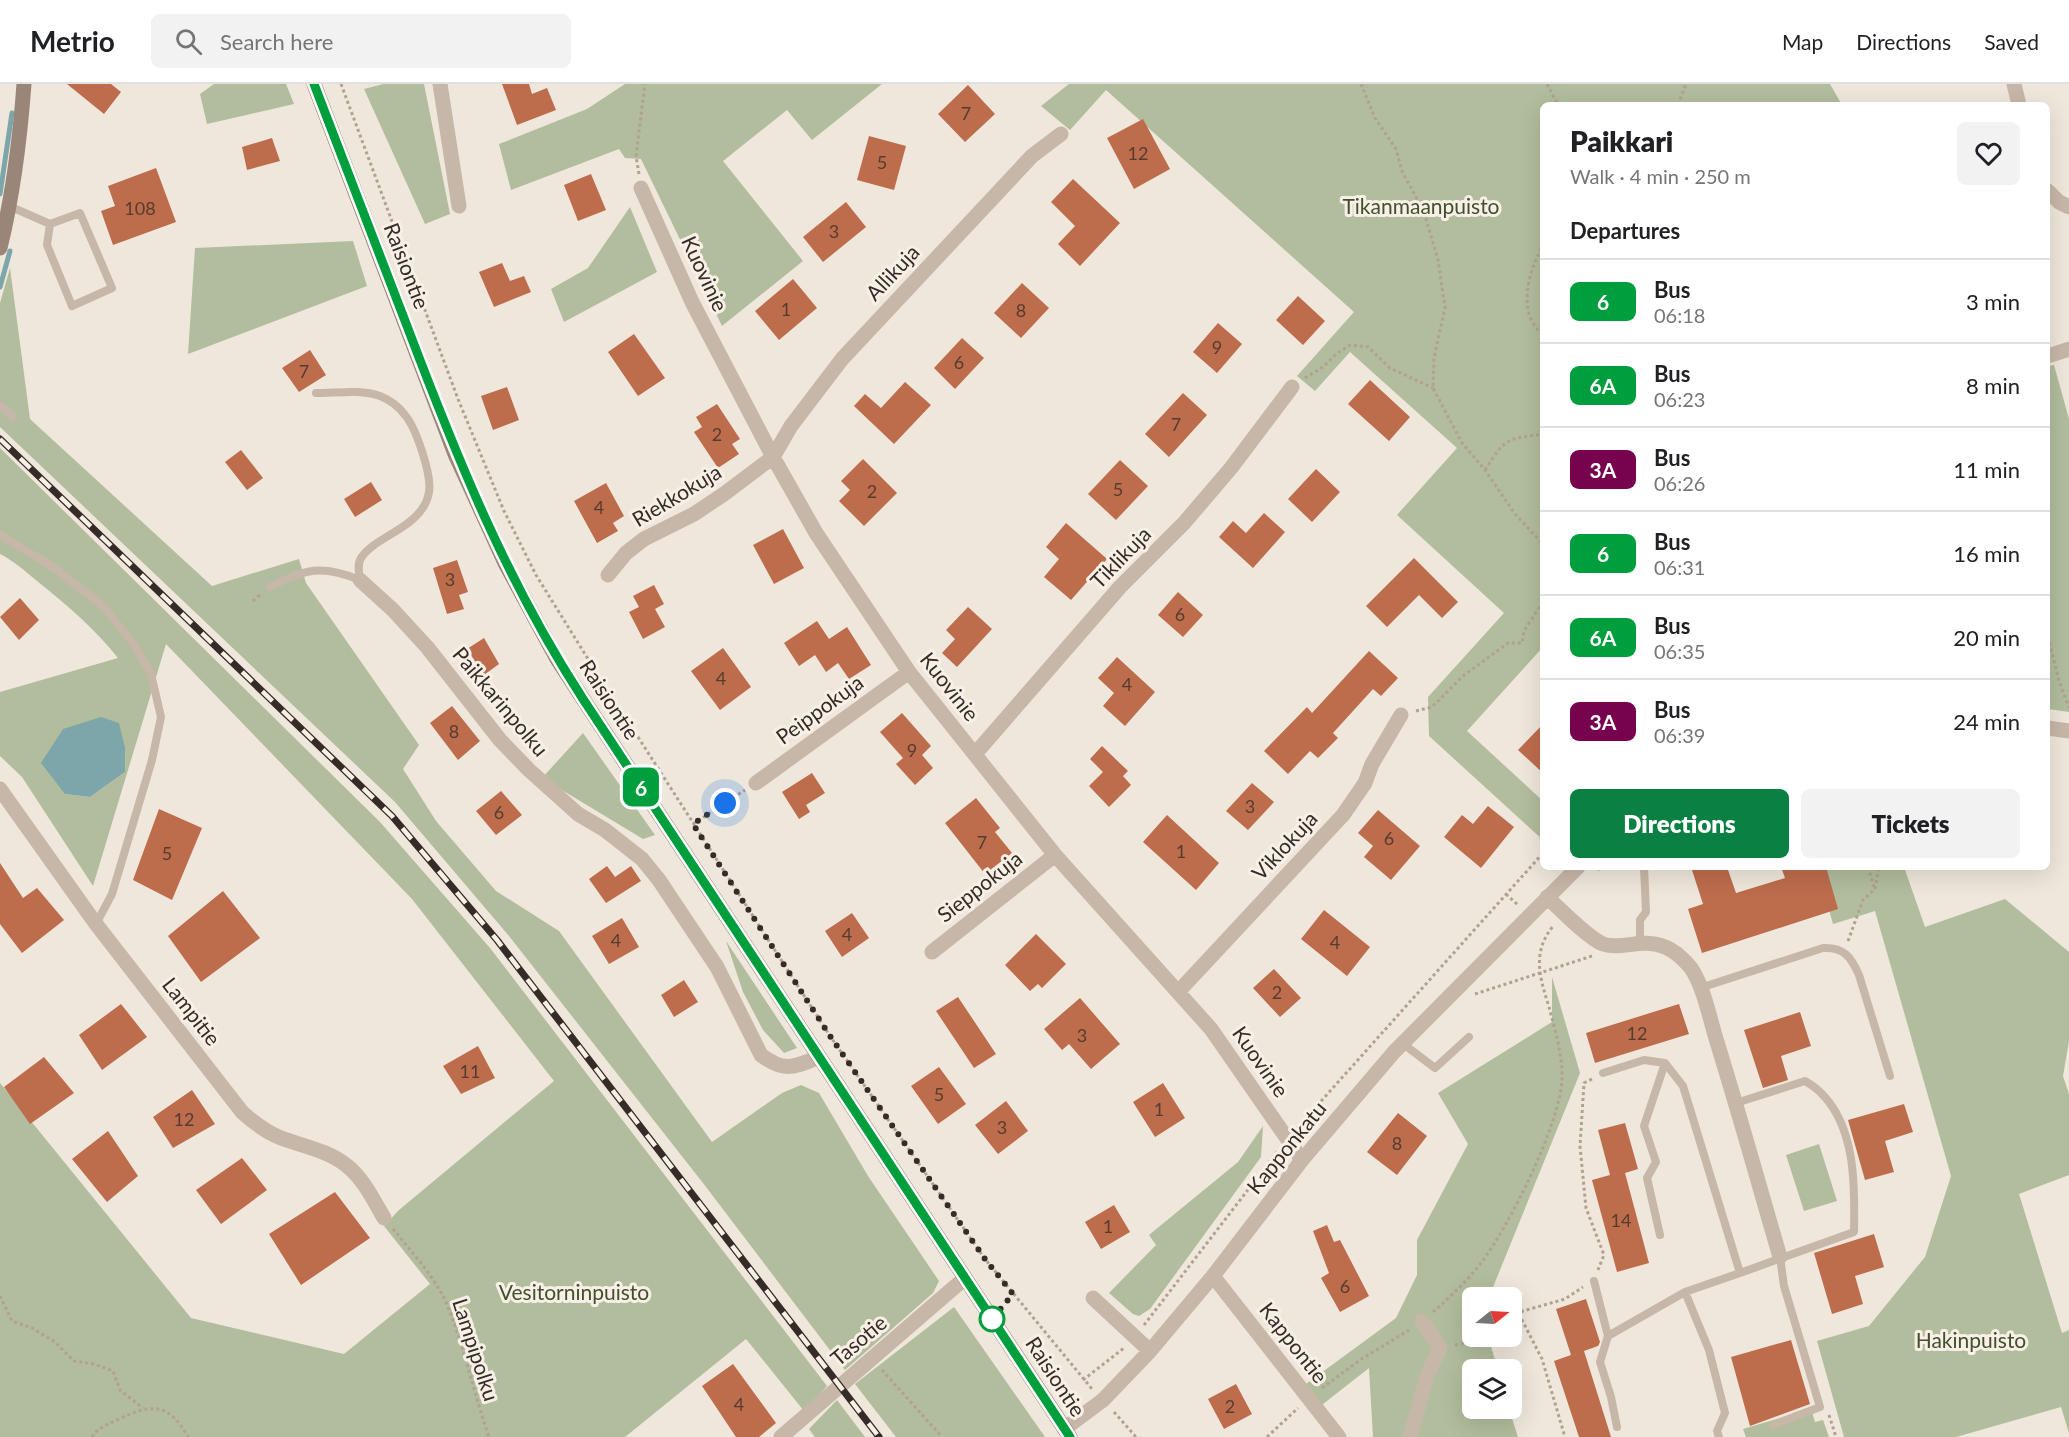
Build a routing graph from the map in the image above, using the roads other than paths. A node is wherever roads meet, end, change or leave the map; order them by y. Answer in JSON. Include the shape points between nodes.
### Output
{"nodes":[{"id":1,"x":24,"y":84,"type":"edge"},
{"id":2,"x":314,"y":84,"type":"edge"},
{"id":3,"x":440,"y":84,"type":"edge"},
{"id":4,"x":2014,"y":84,"type":"edge"},
{"id":5,"x":2018,"y":102,"type":"edge"},
{"id":6,"x":1061,"y":134,"type":"dead end"},
{"id":7,"x":641,"y":188,"type":"road end"},
{"id":8,"x":2050,"y":193,"type":"edge"},
{"id":9,"x":9,"y":206,"type":"junction"},
{"id":10,"x":459,"y":206,"type":"dead end"},
{"id":11,"x":2069,"y":207,"type":"edge"},
{"id":12,"x":50,"y":224,"type":"junction"},
{"id":13,"x":0,"y":248,"type":"edge"},
{"id":14,"x":2069,"y":349,"type":"edge"},
{"id":15,"x":2050,"y":355,"type":"edge"},
{"id":16,"x":1292,"y":387,"type":"road end"},
{"id":17,"x":316,"y":393,"type":"dead end"},
{"id":18,"x":0,"y":405,"type":"edge"},
{"id":19,"x":13,"y":417,"type":"dead end"},
{"id":20,"x":773,"y":457,"type":"junction"},
{"id":21,"x":0,"y":535,"type":"edge"},
{"id":22,"x":608,"y":576,"type":"dead end"},
{"id":23,"x":360,"y":580,"type":"junction"},
{"id":24,"x":270,"y":587,"type":"dead end"},
{"id":25,"x":909,"y":672,"type":"junction"},
{"id":26,"x":1401,"y":715,"type":"road end"},
{"id":27,"x":2050,"y":728,"type":"edge"},
{"id":28,"x":2069,"y":731,"type":"edge"},
{"id":29,"x":975,"y":754,"type":"junction"},
{"id":30,"x":756,"y":783,"type":"road end"},
{"id":31,"x":0,"y":789,"type":"edge"},
{"id":32,"x":1055,"y":855,"type":"junction"},
{"id":33,"x":1575,"y":870,"type":"edge"},
{"id":34,"x":1644,"y":870,"type":"edge"},
{"id":35,"x":1547,"y":897,"type":"junction"},
{"id":36,"x":96,"y":924,"type":"junction"},
{"id":37,"x":1640,"y":942,"type":"junction"},
{"id":38,"x":932,"y":952,"type":"dead end"},
{"id":39,"x":1700,"y":988,"type":"junction"},
{"id":40,"x":1179,"y":991,"type":"junction"},
{"id":41,"x":1469,"y":1037,"type":"dead end"},
{"id":42,"x":1402,"y":1043,"type":"junction"},
{"id":43,"x":819,"y":1058,"type":"junction"},
{"id":44,"x":1665,"y":1064,"type":"junction"},
{"id":45,"x":1604,"y":1074,"type":"road end"},
{"id":46,"x":1890,"y":1076,"type":"dead end"},
{"id":47,"x":1736,"y":1103,"type":"junction"},
{"id":48,"x":1302,"y":1160,"type":"junction"},
{"id":49,"x":384,"y":1218,"type":"road end"},
{"id":50,"x":1660,"y":1235,"type":"dead end"},
{"id":51,"x":1780,"y":1257,"type":"junction"},
{"id":52,"x":1740,"y":1273,"type":"junction"},
{"id":53,"x":1213,"y":1276,"type":"junction"},
{"id":54,"x":965,"y":1278,"type":"junction"},
{"id":55,"x":1594,"y":1281,"type":"road end"},
{"id":56,"x":1685,"y":1292,"type":"junction"},
{"id":57,"x":1093,"y":1298,"type":"dead end"},
{"id":58,"x":1422,"y":1321,"type":"road end"},
{"id":59,"x":1608,"y":1336,"type":"junction"},
{"id":60,"x":1150,"y":1352,"type":"junction"},
{"id":61,"x":1773,"y":1425,"type":"dead end"},
{"id":62,"x":1617,"y":1427,"type":"dead end"},
{"id":63,"x":1067,"y":1433,"type":"edge"},
{"id":64,"x":781,"y":1437,"type":"edge"},
{"id":65,"x":1339,"y":1437,"type":"edge"},
{"id":66,"x":1410,"y":1437,"type":"edge"},
{"id":67,"x":1719,"y":1437,"type":"edge"}],
"edges":[{"from":1,"to":9,"type":"main road"},
{"from":2,"to":43,"type":"main road","name":"Raisiontie","via":[[455,454],[506,566],[557,659]]},
{"from":3,"to":10,"type":"street"},
{"from":4,"to":5,"type":"street"},
{"from":6,"to":20,"type":"street","name":"Allikuja","via":[[1032,156],[842,359],[791,426]]},
{"from":7,"to":20,"type":"street","name":"Kuovinie","via":[[692,302]]},
{"from":8,"to":11,"type":"street"},
{"from":9,"to":12,"type":"lane"},
{"from":9,"to":13,"type":"main road"},
{"from":12,"to":12,"type":"lane","via":[[80,213],[112,288],[72,306],[47,245]]},
{"from":14,"to":15,"type":"street"},
{"from":16,"to":29,"type":"street","name":"Tiklikuja","via":[[1191,515],[1120,587]]},
{"from":17,"to":23,"type":"lane","via":[[357,392],[394,403],[407,416],[427,473],[429,492],[423,508],[412,521],[361,558]]},
{"from":18,"to":19,"type":"lane"},
{"from":20,"to":22,"type":"street","name":"Riekkokuja","via":[[694,514],[644,539],[626,553]]},
{"from":20,"to":25,"type":"street","name":"Kuovinie","via":[[816,532]]},
{"from":21,"to":36,"type":"lane","via":[[53,567],[103,606],[134,643],[151,674],[161,717],[152,760],[112,894]]},
{"from":23,"to":24,"type":"lane","via":[[318,569],[296,574]]},
{"from":23,"to":43,"type":"street","name":"Paikkarinpolku","via":[[427,647],[500,740],[529,770],[578,814],[642,860],[659,880],[717,967],[761,1055],[785,1068]]},
{"from":25,"to":29,"type":"street","name":"Kuovinie"},
{"from":25,"to":30,"type":"street","name":"Peippokuja"},
{"from":26,"to":40,"type":"street","name":"Viklokuja","via":[[1343,815]]},
{"from":27,"to":28,"type":"street"},
{"from":29,"to":32,"type":"street","name":"Kuovinie"},
{"from":31,"to":36,"type":"street","name":"Lampitie"},
{"from":32,"to":38,"type":"street","name":"Sieppokuja"},
{"from":32,"to":40,"type":"street","name":"Kuovinie"},
{"from":33,"to":35,"type":"street","name":"Kapponkatu"},
{"from":34,"to":37,"type":"lane","via":[[1646,912],[1640,920]]},
{"from":35,"to":37,"type":"street","via":[[1603,944]]},
{"from":35,"to":42,"type":"street","name":"Kapponkatu"},
{"from":36,"to":49,"type":"street","name":"Lampitie","via":[[242,1112],[260,1128],[345,1164],[361,1180]]},
{"from":37,"to":39,"type":"street","via":[[1671,950],[1691,968]]},
{"from":39,"to":46,"type":"lane","via":[[1823,948],[1845,952],[1859,975]]},
{"from":39,"to":47,"type":"street"},
{"from":40,"to":48,"type":"street","name":"Kuovinie","via":[[1237,1064]]},
{"from":41,"to":42,"type":"lane","via":[[1435,1068]]},
{"from":42,"to":48,"type":"street","name":"Kapponkatu"},
{"from":43,"to":54,"type":"main road","name":"Raisiontie"},
{"from":44,"to":45,"type":"lane","via":[[1644,1060]]},
{"from":44,"to":50,"type":"lane","via":[[1644,1126],[1656,1162],[1647,1178]]},
{"from":44,"to":52,"type":"lane","via":[[1683,1086]]},
{"from":47,"to":51,"type":"street"},
{"from":47,"to":51,"type":"lane","via":[[1805,1081],[1832,1108],[1849,1147],[1854,1170],[1854,1232]]},
{"from":48,"to":53,"type":"street","name":"Kapponkatu"},
{"from":51,"to":52,"type":"lane"},
{"from":51,"to":61,"type":"lane","via":[[1784,1286],[1820,1407]]},
{"from":52,"to":56,"type":"lane"},
{"from":53,"to":60,"type":"street","name":"Kapponkatu"},
{"from":53,"to":65,"type":"street","name":"Kappontie"},
{"from":54,"to":63,"type":"main road","name":"Raisiontie"},
{"from":54,"to":64,"type":"street","name":"Tasotie"},
{"from":55,"to":59,"type":"lane"},
{"from":56,"to":59,"type":"lane"},
{"from":56,"to":67,"type":"lane","via":[[1709,1350],[1725,1413],[1717,1431]]},
{"from":57,"to":60,"type":"street"},
{"from":58,"to":66,"type":"street","via":[[1440,1348],[1428,1374]]},
{"from":59,"to":62,"type":"lane","via":[[1600,1362]]},
{"from":60,"to":63,"type":"street","name":"Kapponkatu"}]}
